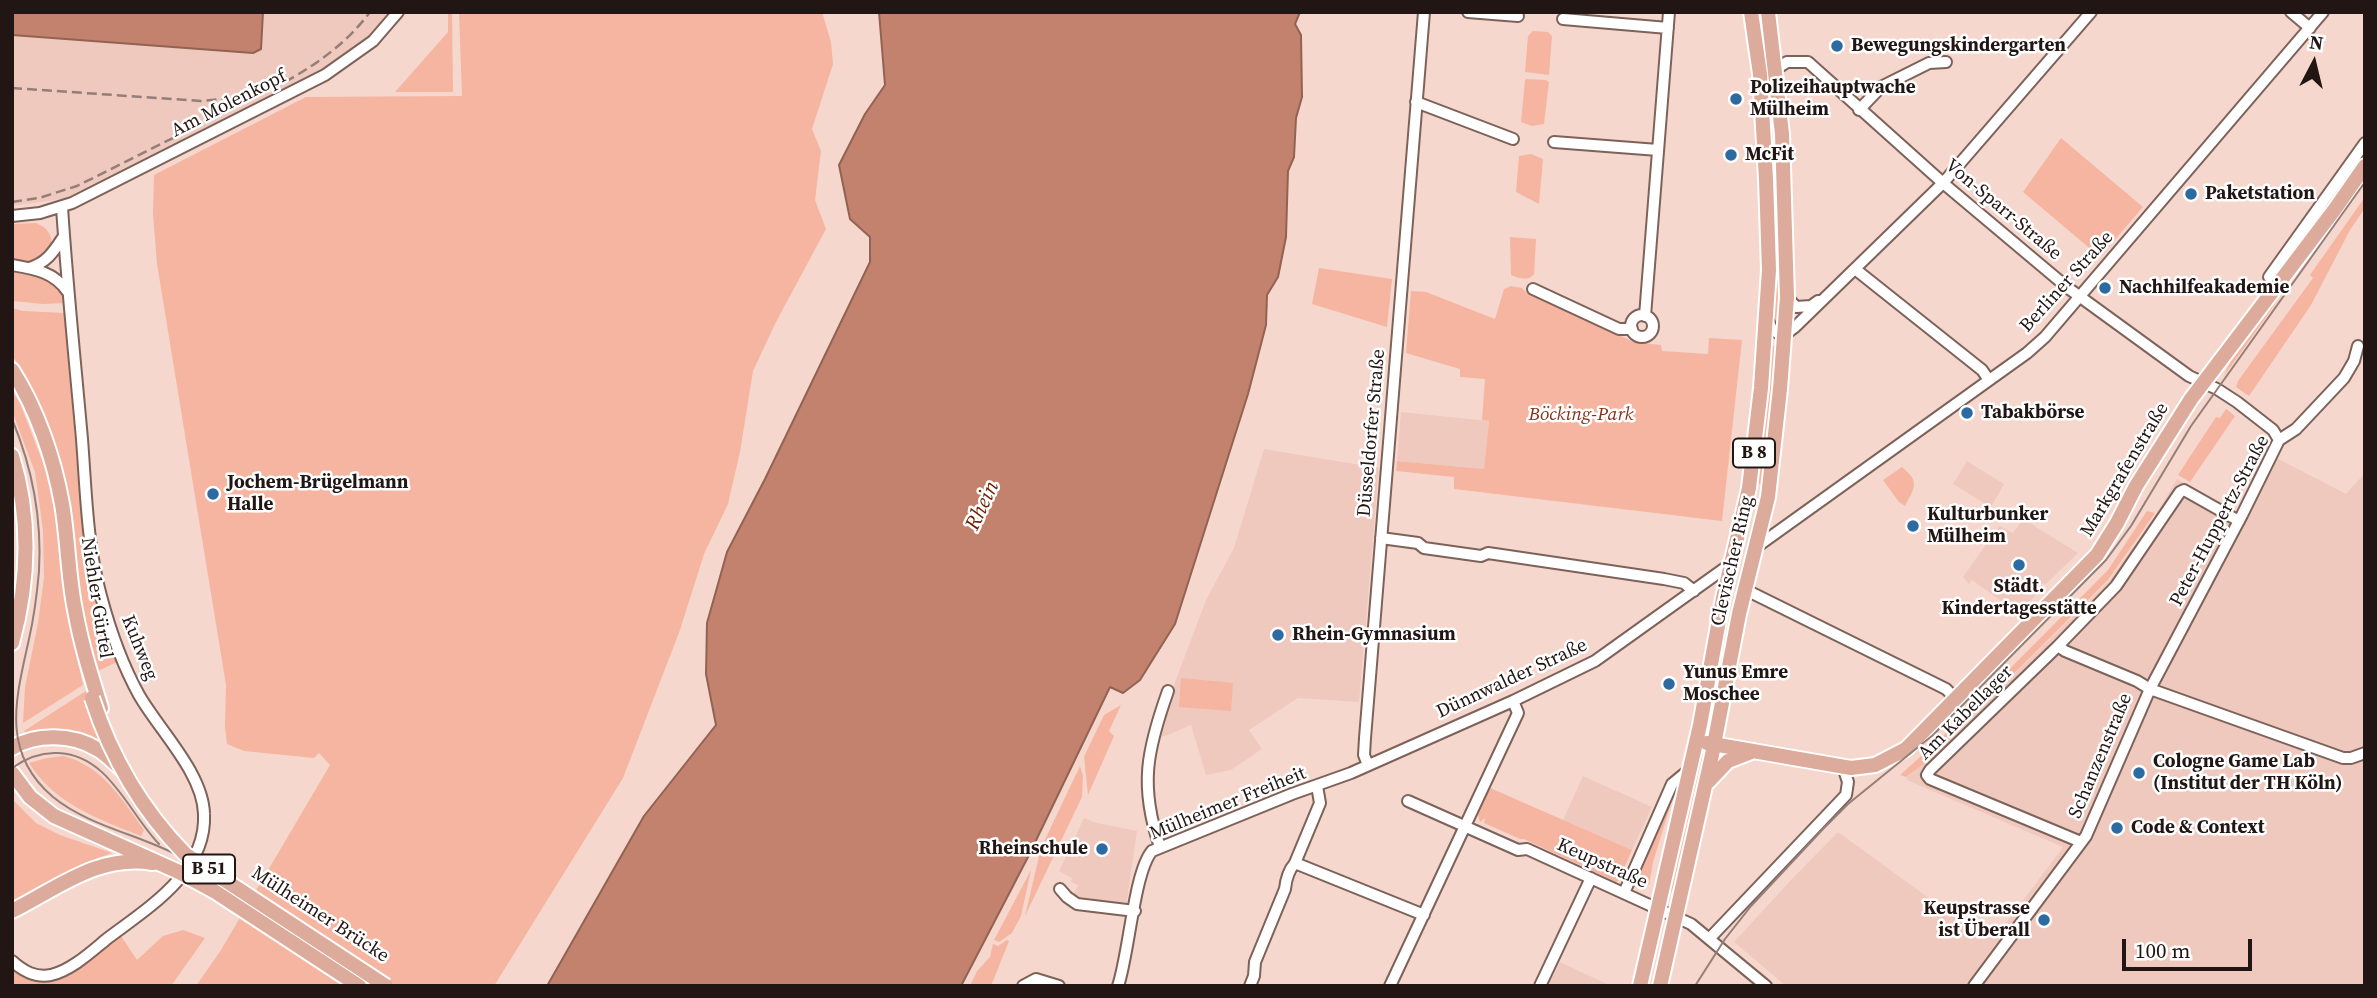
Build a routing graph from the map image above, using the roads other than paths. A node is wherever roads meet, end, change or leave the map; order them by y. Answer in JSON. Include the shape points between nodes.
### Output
{"nodes":[{"id":1,"x":398,"y":12,"type":"edge"},
{"id":2,"x":1424,"y":12,"type":"edge"},
{"id":3,"x":1468,"y":12,"type":"edge"},
{"id":4,"x":1669,"y":12,"type":"edge"},
{"id":5,"x":1751,"y":12,"type":"edge"},
{"id":6,"x":1768,"y":12,"type":"edge"},
{"id":7,"x":2091,"y":12,"type":"edge"},
{"id":8,"x":2291,"y":12,"type":"edge"},
{"id":9,"x":2323,"y":12,"type":"edge"},
{"id":10,"x":1518,"y":16,"type":"dead end"},
{"id":11,"x":1563,"y":19,"type":"dead end"},
{"id":12,"x":1668,"y":27,"type":"junction"},
{"id":13,"x":2310,"y":28,"type":"junction"},
{"id":14,"x":1946,"y":62,"type":"dead end"},
{"id":15,"x":1776,"y":69,"type":"junction"},
{"id":16,"x":1416,"y":102,"type":"junction"},
{"id":17,"x":1859,"y":110,"type":"junction"},
{"id":18,"x":1513,"y":139,"type":"dead end"},
{"id":19,"x":1554,"y":142,"type":"dead end"},
{"id":20,"x":2365,"y":143,"type":"edge"},
{"id":21,"x":1658,"y":150,"type":"junction"},
{"id":22,"x":2365,"y":166,"type":"edge"},
{"id":23,"x":1943,"y":183,"type":"junction"},
{"id":24,"x":62,"y":206,"type":"junction"},
{"id":25,"x":12,"y":216,"type":"edge"},
{"id":26,"x":64,"y":236,"type":"junction"},
{"id":27,"x":12,"y":265,"type":"edge"},
{"id":28,"x":29,"y":268,"type":"junction"},
{"id":29,"x":1855,"y":269,"type":"junction"},
{"id":30,"x":2269,"y":277,"type":"dead end"},
{"id":31,"x":1533,"y":289,"type":"dead end"},
{"id":32,"x":1832,"y":291,"type":"junction"},
{"id":33,"x":68,"y":292,"type":"junction"},
{"id":34,"x":2080,"y":295,"type":"junction"},
{"id":35,"x":1787,"y":297,"type":"junction"},
{"id":36,"x":1644,"y":316,"type":"junction"},
{"id":37,"x":1766,"y":316,"type":"junction"},
{"id":38,"x":1632,"y":329,"type":"junction"},
{"id":39,"x":1784,"y":335,"type":"junction"},
{"id":40,"x":2358,"y":346,"type":"dead end"},
{"id":41,"x":12,"y":370,"type":"edge"},
{"id":42,"x":12,"y":378,"type":"edge"},
{"id":43,"x":1989,"y":380,"type":"junction"},
{"id":44,"x":2204,"y":383,"type":"junction"},
{"id":45,"x":2279,"y":440,"type":"junction"},
{"id":46,"x":12,"y":456,"type":"edge"},
{"id":47,"x":1749,"y":488,"type":"junction"},
{"id":48,"x":2239,"y":521,"type":"junction"},
{"id":49,"x":1760,"y":525,"type":"junction"},
{"id":50,"x":1381,"y":538,"type":"junction"},
{"id":51,"x":1755,"y":548,"type":"junction"},
{"id":52,"x":1732,"y":563,"type":"junction"},
{"id":53,"x":1744,"y":589,"type":"junction"},
{"id":54,"x":1694,"y":591,"type":"junction"},
{"id":55,"x":12,"y":643,"type":"edge"},
{"id":56,"x":2058,"y":646,"type":"junction"},
{"id":57,"x":87,"y":676,"type":"junction"},
{"id":58,"x":2150,"y":689,"type":"junction"},
{"id":59,"x":1168,"y":691,"type":"dead end"},
{"id":60,"x":1951,"y":694,"type":"junction"},
{"id":61,"x":92,"y":698,"type":"joint"},
{"id":62,"x":1513,"y":701,"type":"junction"},
{"id":63,"x":1696,"y":741,"type":"junction"},
{"id":64,"x":1714,"y":744,"type":"junction"},
{"id":65,"x":12,"y":748,"type":"edge"},
{"id":66,"x":1754,"y":751,"type":"junction"},
{"id":67,"x":2365,"y":753,"type":"edge"},
{"id":68,"x":1368,"y":765,"type":"junction"},
{"id":69,"x":1843,"y":767,"type":"junction"},
{"id":70,"x":1689,"y":770,"type":"junction"},
{"id":71,"x":124,"y":771,"type":"junction"},
{"id":72,"x":13,"y":775,"type":"edge"},
{"id":73,"x":1317,"y":786,"type":"junction"},
{"id":74,"x":1705,"y":786,"type":"junction"},
{"id":75,"x":1408,"y":801,"type":"dead end"},
{"id":76,"x":161,"y":824,"type":"joint"},
{"id":77,"x":1466,"y":827,"type":"junction"},
{"id":78,"x":2081,"y":842,"type":"junction"},
{"id":79,"x":1160,"y":847,"type":"junction"},
{"id":80,"x":147,"y":859,"type":"junction"},
{"id":81,"x":1295,"y":863,"type":"junction"},
{"id":82,"x":1591,"y":878,"type":"junction"},
{"id":83,"x":1060,"y":889,"type":"dead end"},
{"id":84,"x":1624,"y":893,"type":"junction"},
{"id":85,"x":1657,"y":908,"type":"junction"},
{"id":86,"x":1135,"y":911,"type":"junction"},
{"id":87,"x":15,"y":912,"type":"edge"},
{"id":88,"x":1424,"y":915,"type":"junction"},
{"id":89,"x":1676,"y":916,"type":"junction"},
{"id":90,"x":1709,"y":939,"type":"junction"},
{"id":91,"x":13,"y":961,"type":"edge"},
{"id":92,"x":359,"y":986,"type":"edge"},
{"id":93,"x":386,"y":986,"type":"edge"},
{"id":94,"x":393,"y":986,"type":"edge"},
{"id":95,"x":1023,"y":986,"type":"edge"},
{"id":96,"x":1059,"y":986,"type":"edge"},
{"id":97,"x":1118,"y":986,"type":"edge"},
{"id":98,"x":1250,"y":986,"type":"edge"},
{"id":99,"x":1391,"y":986,"type":"edge"},
{"id":100,"x":1540,"y":986,"type":"edge"},
{"id":101,"x":1640,"y":986,"type":"edge"},
{"id":102,"x":1660,"y":986,"type":"edge"},
{"id":103,"x":1766,"y":986,"type":"edge"},
{"id":104,"x":1973,"y":986,"type":"edge"}],
"edges":[{"from":1,"to":24,"type":"street","name":"Am Molenkopf","via":[[373,41],[325,75]]},
{"from":2,"to":16,"type":"street","name":"Düsseldorfer Straße"},
{"from":3,"to":10,"type":"street"},
{"from":4,"to":12,"type":"street"},
{"from":5,"to":37,"type":"main road","name":"Clevischer Ring","number":"B 8","via":[[1766,158]]},
{"from":6,"to":15,"type":"main road","name":"Clevischer Ring","number":"B 8"},
{"from":7,"to":23,"type":"street"},
{"from":8,"to":13,"type":"street"},
{"from":9,"to":13,"type":"street","name":"Berliner Straße"},
{"from":11,"to":12,"type":"street"},
{"from":12,"to":21,"type":"street"},
{"from":13,"to":34,"type":"street","name":"Berliner Straße"},
{"from":14,"to":17,"type":"street","via":[[1929,63],[1881,87]]},
{"from":15,"to":17,"type":"street","name":"Von-Sparr-Straße","via":[[1787,62],[1808,62]]},
{"from":15,"to":35,"type":"main road","name":"Clevischer Ring","number":"B 8"},
{"from":16,"to":18,"type":"street"},
{"from":16,"to":50,"type":"street","name":"Düsseldorfer Straße"},
{"from":17,"to":23,"type":"street","name":"Von-Sparr-Straße"},
{"from":19,"to":21,"type":"street"},
{"from":20,"to":30,"type":"street"},
{"from":21,"to":36,"type":"street"},
{"from":22,"to":44,"type":"main road","name":"Markgrafenstraße"},
{"from":23,"to":29,"type":"street"},
{"from":23,"to":34,"type":"street","name":"Von-Sparr-Straße"},
{"from":24,"to":25,"type":"street","name":"Am Molenkopf"},
{"from":24,"to":26,"type":"street","name":"Kuhweg"},
{"from":26,"to":28,"type":"street","via":[[51,256]]},
{"from":26,"to":33,"type":"street","name":"Kuhweg"},
{"from":27,"to":28,"type":"street"},
{"from":28,"to":33,"type":"street","via":[[59,279]]},
{"from":29,"to":32,"type":"street"},
{"from":29,"to":43,"type":"street"},
{"from":31,"to":38,"type":"street","via":[[1619,329]]},
{"from":32,"to":35,"type":"street","via":[[1811,306],[1796,307]]},
{"from":32,"to":39,"type":"street"},
{"from":33,"to":91,"type":"street","name":"Kuhweg","via":[[88,521],[101,594],[124,666],[184,761],[205,813],[200,845],[173,888],[150,909],[75,964],[51,975],[32,974]]},
{"from":34,"to":43,"type":"street","name":"Berliner Straße","via":[[2045,337]]},
{"from":34,"to":44,"type":"street","name":"Von-Sparr-Straße"},
{"from":35,"to":39,"type":"main road","name":"Clevischer Ring","number":"B 8"},
{"from":36,"to":38,"type":"street","via":[[1636,317]]},
{"from":36,"to":38,"type":"street","via":[[1653,326],[1648,335],[1639,337]]},
{"from":37,"to":39,"type":"street","via":[[1772,330]]},
{"from":37,"to":47,"type":"main road","name":"Clevischer Ring","number":"B 8"},
{"from":39,"to":49,"type":"main road","name":"Clevischer Ring","number":"B 8","via":[[1768,497]]},
{"from":40,"to":45,"type":"street","name":"Peter-Huppertz-Straße","via":[[2344,378],[2296,429]]},
{"from":41,"to":57,"type":"main road","name":"Niehler Gürtel","via":[[42,433],[59,490]]},
{"from":42,"to":57,"type":"main road","name":"Niehler Gürtel","via":[[50,469],[70,610]]},
{"from":43,"to":51,"type":"street","name":"Berliner Straße"},
{"from":44,"to":45,"type":"street","name":"Von-Sparr-Straße","via":[[2268,426]]},
{"from":44,"to":60,"type":"main road","name":"Markgrafenstraße","via":[[2159,447],[2097,555]]},
{"from":45,"to":48,"type":"street","name":"Peter-Huppertz-Straße"},
{"from":46,"to":55,"type":"main road","via":[[26,542],[23,596]]},
{"from":47,"to":49,"type":"main road","via":[[1760,494]]},
{"from":47,"to":52,"type":"main road","name":"Clevischer Ring","number":"B 8"},
{"from":48,"to":56,"type":"street","name":"Am Kabellager","via":[[2185,490],[2180,492],[2116,586]]},
{"from":48,"to":58,"type":"street","name":"Peter-Huppertz-Straße"},
{"from":49,"to":51,"type":"main road","name":"Clevischer Ring","number":"B 8"},
{"from":50,"to":54,"type":"street","via":[[1424,548],[1664,579],[1684,583]]},
{"from":50,"to":68,"type":"street","name":"Düsseldorfer Straße","via":[[1364,755]]},
{"from":51,"to":52,"type":"main road"},
{"from":51,"to":53,"type":"main road","name":"Clevischer Ring","number":"B 8"},
{"from":52,"to":54,"type":"street","name":"Dünnwalder Straße"},
{"from":52,"to":63,"type":"main road","name":"Clevischer Ring","number":"B 8"},
{"from":53,"to":60,"type":"street"},
{"from":53,"to":64,"type":"main road","name":"Clevischer Ring","number":"B 8"},
{"from":54,"to":62,"type":"street","name":"Dünnwalder Straße","via":[[1595,661]]},
{"from":56,"to":58,"type":"street"},
{"from":56,"to":78,"type":"street","name":"Am Kabellager","via":[[1927,775]]},
{"from":57,"to":61,"type":"main road","name":"Niehler Gürtel"},
{"from":57,"to":76,"type":"main road","name":"Niehler Gürtel","bridge":true,"via":[[111,737]]},
{"from":58,"to":67,"type":"street","name":"Schanzenstraße","via":[[2343,758]]},
{"from":58,"to":78,"type":"street","name":"Schanzenstraße"},
{"from":59,"to":79,"type":"street","via":[[1147,761],[1150,810]]},
{"from":60,"to":69,"type":"main road","name":"Markgrafenstraße","via":[[1906,749],[1875,765]]},
{"from":61,"to":71,"type":"main road","name":"Mülheimer Brücke","number":"B 51","bridge":true},
{"from":62,"to":68,"type":"street","name":"Dünnwalder Straße"},
{"from":62,"to":77,"type":"street","via":[[1518,713]]},
{"from":63,"to":64,"type":"main road","name":"Markgrafenstraße"},
{"from":63,"to":70,"type":"main road","name":"Clevischer Ring","number":"B 8"},
{"from":64,"to":66,"type":"main road","name":"Markgrafenstraße"},
{"from":64,"to":74,"type":"main road","name":"Clevischer Ring","number":"B 8"},
{"from":65,"to":71,"type":"main road","number":"B 51","via":[[53,737],[81,742],[98,749]]},
{"from":66,"to":69,"type":"main road","name":"Markgrafenstraße"},
{"from":66,"to":74,"type":"main road","via":[[1728,761]]},
{"from":68,"to":73,"type":"street","name":"Mülheimer Freiheit"},
{"from":69,"to":90,"type":"street","via":[[1846,795]]},
{"from":70,"to":84,"type":"street","name":"Clevischer Ring","via":[[1672,784]]},
{"from":70,"to":85,"type":"main road","name":"Clevischer Ring","number":"B 8"},
{"from":71,"to":93,"type":"main road","name":"Mülheimer Brücke","number":"B 51","bridge":true,"via":[[141,803],[185,854]]},
{"from":72,"to":80,"type":"main road","via":[[30,797],[54,816]]},
{"from":73,"to":79,"type":"street","name":"Mülheimer Freiheit"},
{"from":73,"to":81,"type":"street","via":[[1320,803]]},
{"from":74,"to":89,"type":"main road","name":"Clevischer Ring","number":"B 8"},
{"from":75,"to":77,"type":"street","name":"Keupstraße"},
{"from":76,"to":94,"type":"main road","name":"Mülheimer Brücke","number":"B 51","bridge":true,"via":[[187,851]]},
{"from":77,"to":82,"type":"street","name":"Keupstraße"},
{"from":77,"to":88,"type":"street"},
{"from":78,"to":104,"type":"street","name":"Schanzenstraße"},
{"from":79,"to":86,"type":"street","name":"Mülheimer Freiheit","via":[[1146,858]]},
{"from":80,"to":87,"type":"main road","number":"B 51","via":[[90,869]]},
{"from":80,"to":92,"type":"main road","name":"Mülheimer Brücke","number":"B 51","bridge":true,"via":[[214,891]]},
{"from":81,"to":88,"type":"street"},
{"from":81,"to":98,"type":"street","via":[[1255,962]]},
{"from":82,"to":84,"type":"street","name":"Keupstraße"},
{"from":82,"to":100,"type":"street"},
{"from":83,"to":86,"type":"street","via":[[1077,904]]},
{"from":84,"to":85,"type":"street","name":"Keupstraße"},
{"from":85,"to":89,"type":"street","name":"Keupstraße"},
{"from":85,"to":101,"type":"main road","name":"Clevischer Ring","number":"B 8"},
{"from":86,"to":97,"type":"street","name":"Mülheimer Freiheit"},
{"from":88,"to":99,"type":"street"},
{"from":89,"to":90,"type":"street","name":"Keupstraße"},
{"from":89,"to":102,"type":"main road","name":"Clevischer Ring","number":"B 8"},
{"from":90,"to":103,"type":"street","name":"Keupstraße"},
{"from":95,"to":96,"type":"street","via":[[1037,979]]}]}
